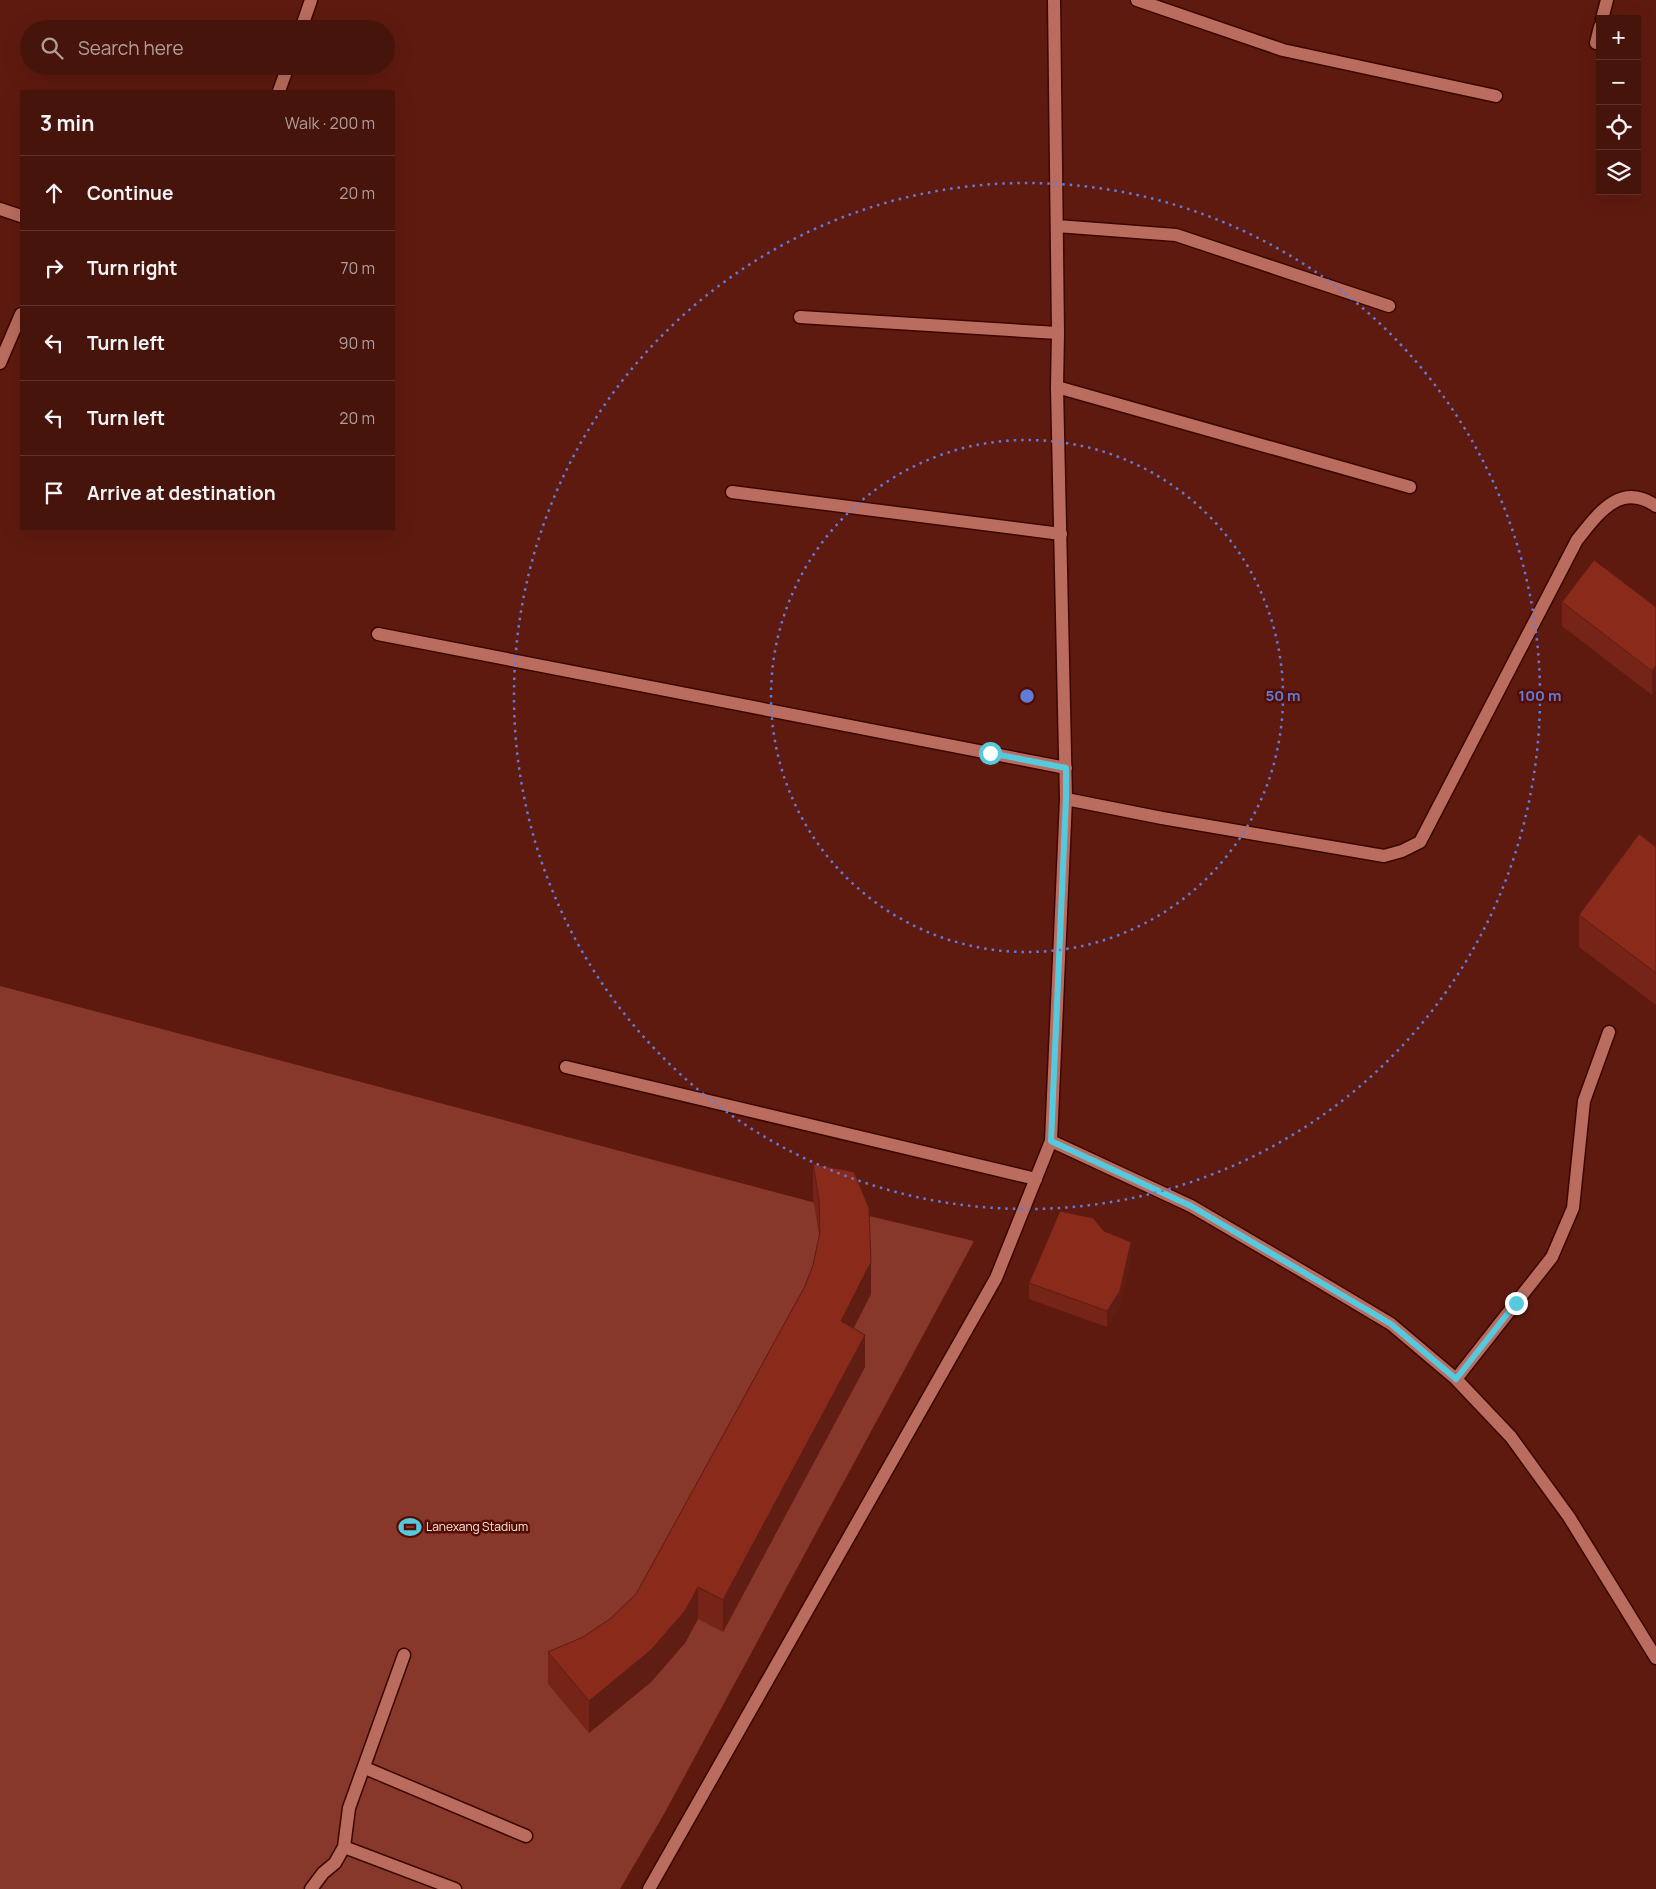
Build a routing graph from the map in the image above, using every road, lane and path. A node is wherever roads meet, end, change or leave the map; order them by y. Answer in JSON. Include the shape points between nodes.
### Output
{"nodes":[{"id":1,"x":311,"y":0,"type":"edge"},
{"id":2,"x":1054,"y":0,"type":"edge"},
{"id":3,"x":1137,"y":0,"type":"edge"},
{"id":4,"x":1607,"y":0,"type":"edge"},
{"id":5,"x":1603,"y":15,"type":"edge"},
{"id":6,"x":304,"y":20,"type":"edge"},
{"id":7,"x":285,"y":75,"type":"edge"},
{"id":8,"x":279,"y":90,"type":"edge"},
{"id":9,"x":1496,"y":96,"type":"dead end"},
{"id":10,"x":0,"y":209,"type":"edge"},
{"id":11,"x":20,"y":216,"type":"edge"},
{"id":12,"x":1057,"y":226,"type":"junction"},
{"id":13,"x":1389,"y":306,"type":"dead end"},
{"id":14,"x":20,"y":316,"type":"edge"},
{"id":15,"x":800,"y":317,"type":"dead end"},
{"id":16,"x":1058,"y":333,"type":"junction"},
{"id":17,"x":0,"y":363,"type":"edge"},
{"id":18,"x":1058,"y":387,"type":"junction"},
{"id":19,"x":1410,"y":487,"type":"dead end"},
{"id":20,"x":732,"y":492,"type":"dead end"},
{"id":21,"x":1656,"y":506,"type":"edge"},
{"id":22,"x":1061,"y":534,"type":"junction"},
{"id":23,"x":378,"y":634,"type":"dead end"},
{"id":24,"x":1066,"y":768,"type":"junction"},
{"id":25,"x":1066,"y":799,"type":"junction"},
{"id":26,"x":1609,"y":1032,"type":"dead end"},
{"id":27,"x":566,"y":1067,"type":"dead end"},
{"id":28,"x":1051,"y":1141,"type":"junction"},
{"id":29,"x":1036,"y":1179,"type":"junction"},
{"id":30,"x":1456,"y":1379,"type":"junction"},
{"id":31,"x":404,"y":1656,"type":"dead end"},
{"id":32,"x":1656,"y":1658,"type":"edge"},
{"id":33,"x":365,"y":1768,"type":"junction"},
{"id":34,"x":526,"y":1836,"type":"dead end"},
{"id":35,"x":344,"y":1847,"type":"junction"},
{"id":36,"x":311,"y":1889,"type":"edge"},
{"id":37,"x":454,"y":1889,"type":"edge"},
{"id":38,"x":649,"y":1889,"type":"edge"}],
"edges":[{"from":1,"to":6,"type":"street"},
{"from":2,"to":12,"type":"street"},
{"from":3,"to":9,"type":"street","via":[[1283,50]]},
{"from":4,"to":5,"type":"street"},
{"from":7,"to":8,"type":"street"},
{"from":10,"to":11,"type":"street"},
{"from":12,"to":13,"type":"street","via":[[1176,235]]},
{"from":12,"to":16,"type":"street"},
{"from":14,"to":17,"type":"street"},
{"from":15,"to":16,"type":"street"},
{"from":16,"to":18,"type":"street"},
{"from":18,"to":19,"type":"street"},
{"from":18,"to":22,"type":"street"},
{"from":20,"to":22,"type":"street"},
{"from":21,"to":25,"type":"street","via":[[1633,496],[1615,500],[1577,540],[1420,842],[1402,851],[1384,856]]},
{"from":22,"to":24,"type":"street"},
{"from":23,"to":24,"type":"street"},
{"from":24,"to":25,"type":"street"},
{"from":25,"to":28,"type":"street"},
{"from":26,"to":30,"type":"street","via":[[1584,1101],[1573,1208],[1552,1257]]},
{"from":27,"to":29,"type":"street"},
{"from":28,"to":29,"type":"street"},
{"from":28,"to":30,"type":"street","via":[[1191,1206],[1391,1324]]},
{"from":29,"to":38,"type":"street","via":[[996,1278]]},
{"from":30,"to":32,"type":"street","via":[[1511,1437],[1569,1517]]},
{"from":31,"to":33,"type":"street"},
{"from":33,"to":34,"type":"street"},
{"from":33,"to":35,"type":"street","via":[[349,1808]]},
{"from":35,"to":36,"type":"street","via":[[335,1863]]},
{"from":35,"to":37,"type":"street"}]}
